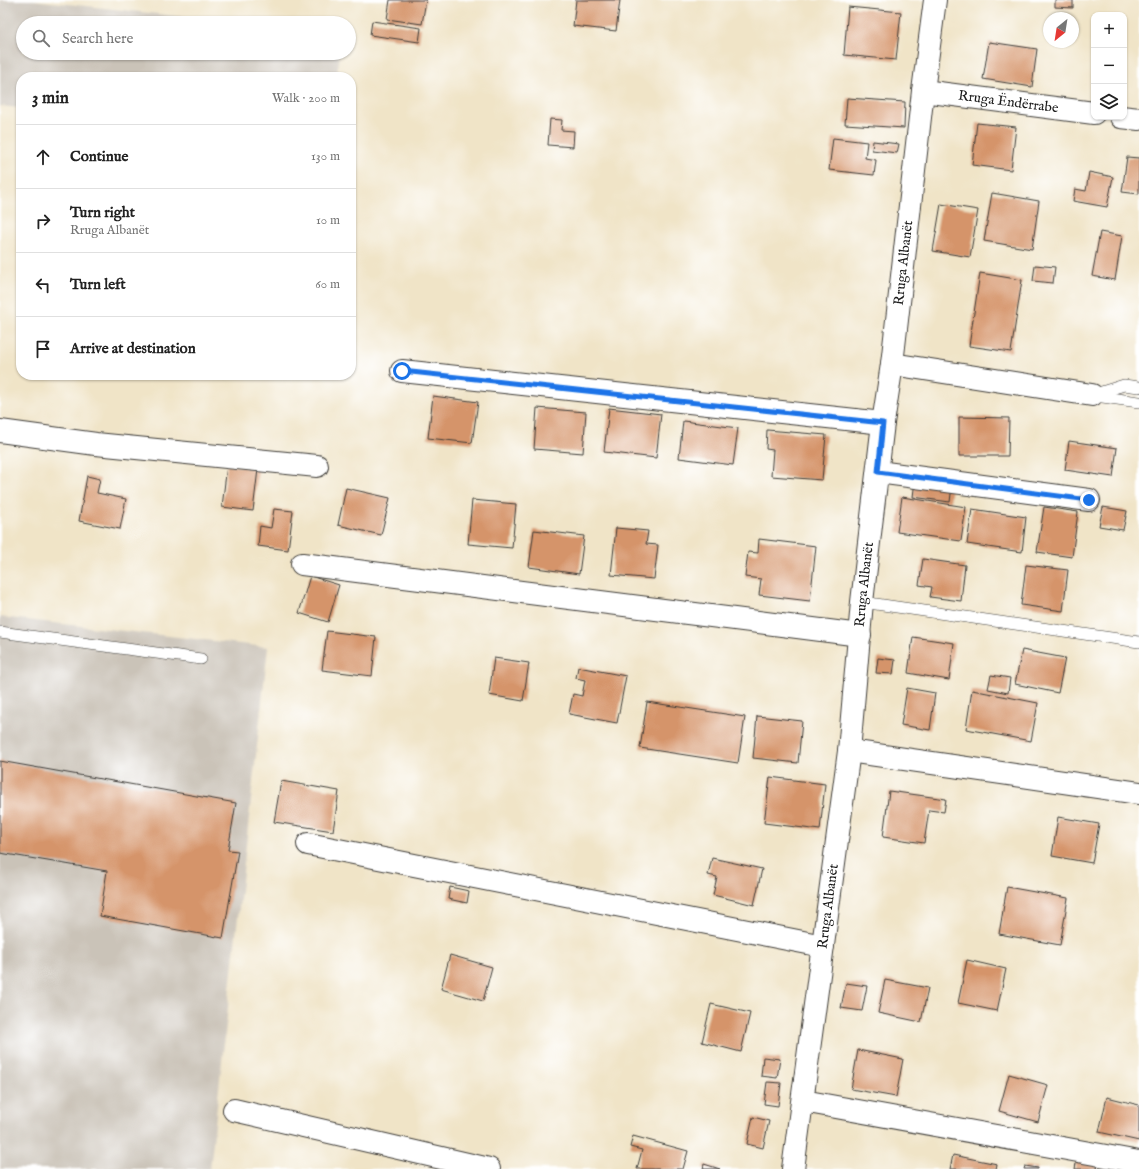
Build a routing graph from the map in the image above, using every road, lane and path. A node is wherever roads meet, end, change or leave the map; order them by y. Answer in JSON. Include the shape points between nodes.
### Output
{"nodes":[{"id":1,"x":934,"y":0,"type":"edge"},
{"id":2,"x":923,"y":91,"type":"junction"},
{"id":3,"x":1091,"y":113,"type":"edge"},
{"id":4,"x":1127,"y":118,"type":"edge"},
{"id":5,"x":1139,"y":119,"type":"edge"},
{"id":6,"x":892,"y":364,"type":"junction"},
{"id":7,"x":402,"y":371,"type":"dead end"},
{"id":8,"x":1139,"y":387,"type":"edge"},
{"id":9,"x":1092,"y":395,"type":"junction"},
{"id":10,"x":1139,"y":402,"type":"edge"},
{"id":11,"x":883,"y":423,"type":"junction"},
{"id":12,"x":0,"y":431,"type":"edge"},
{"id":13,"x":316,"y":466,"type":"dead end"},
{"id":14,"x":878,"y":472,"type":"junction"},
{"id":15,"x":1089,"y":500,"type":"dead end"},
{"id":16,"x":302,"y":564,"type":"dead end"},
{"id":17,"x":862,"y":602,"type":"junction"},
{"id":18,"x":0,"y":632,"type":"edge"},
{"id":19,"x":860,"y":635,"type":"junction"},
{"id":20,"x":1139,"y":642,"type":"edge"},
{"id":21,"x":201,"y":659,"type":"dead end"},
{"id":22,"x":849,"y":751,"type":"junction"},
{"id":23,"x":1139,"y":793,"type":"edge"},
{"id":24,"x":308,"y":844,"type":"dead end"},
{"id":25,"x":823,"y":946,"type":"junction"},
{"id":26,"x":803,"y":1101,"type":"junction"},
{"id":27,"x":234,"y":1110,"type":"dead end"},
{"id":28,"x":1139,"y":1162,"type":"edge"},
{"id":29,"x":489,"y":1169,"type":"edge"},
{"id":30,"x":793,"y":1169,"type":"edge"}],
"edges":[{"from":1,"to":2,"type":"street","name":"Rruga Albanët"},
{"from":2,"to":3,"type":"street","name":"Rruga Ëndërrabe"},
{"from":2,"to":6,"type":"street","name":"Rruga Albanët"},
{"from":4,"to":5,"type":"street"},
{"from":6,"to":9,"type":"street"},
{"from":6,"to":11,"type":"street","name":"Rruga Albanët"},
{"from":7,"to":11,"type":"street"},
{"from":8,"to":9,"type":"lane","via":[[1124,385]]},
{"from":9,"to":10,"type":"lane"},
{"from":11,"to":14,"type":"street","name":"Rruga Albanët"},
{"from":12,"to":13,"type":"street","via":[[96,444]]},
{"from":14,"to":15,"type":"street"},
{"from":14,"to":17,"type":"street","name":"Rruga Albanët"},
{"from":16,"to":19,"type":"street"},
{"from":17,"to":19,"type":"street","name":"Rruga Albanët"},
{"from":17,"to":20,"type":"lane"},
{"from":18,"to":21,"type":"lane"},
{"from":19,"to":22,"type":"street","name":"Rruga Albanët"},
{"from":22,"to":23,"type":"street"},
{"from":22,"to":25,"type":"street","name":"Rruga Albanët"},
{"from":24,"to":25,"type":"street"},
{"from":25,"to":26,"type":"street","name":"Rruga Albanët"},
{"from":26,"to":28,"type":"street"},
{"from":26,"to":30,"type":"street","name":"Rruga Albanët"},
{"from":27,"to":29,"type":"street"}]}
